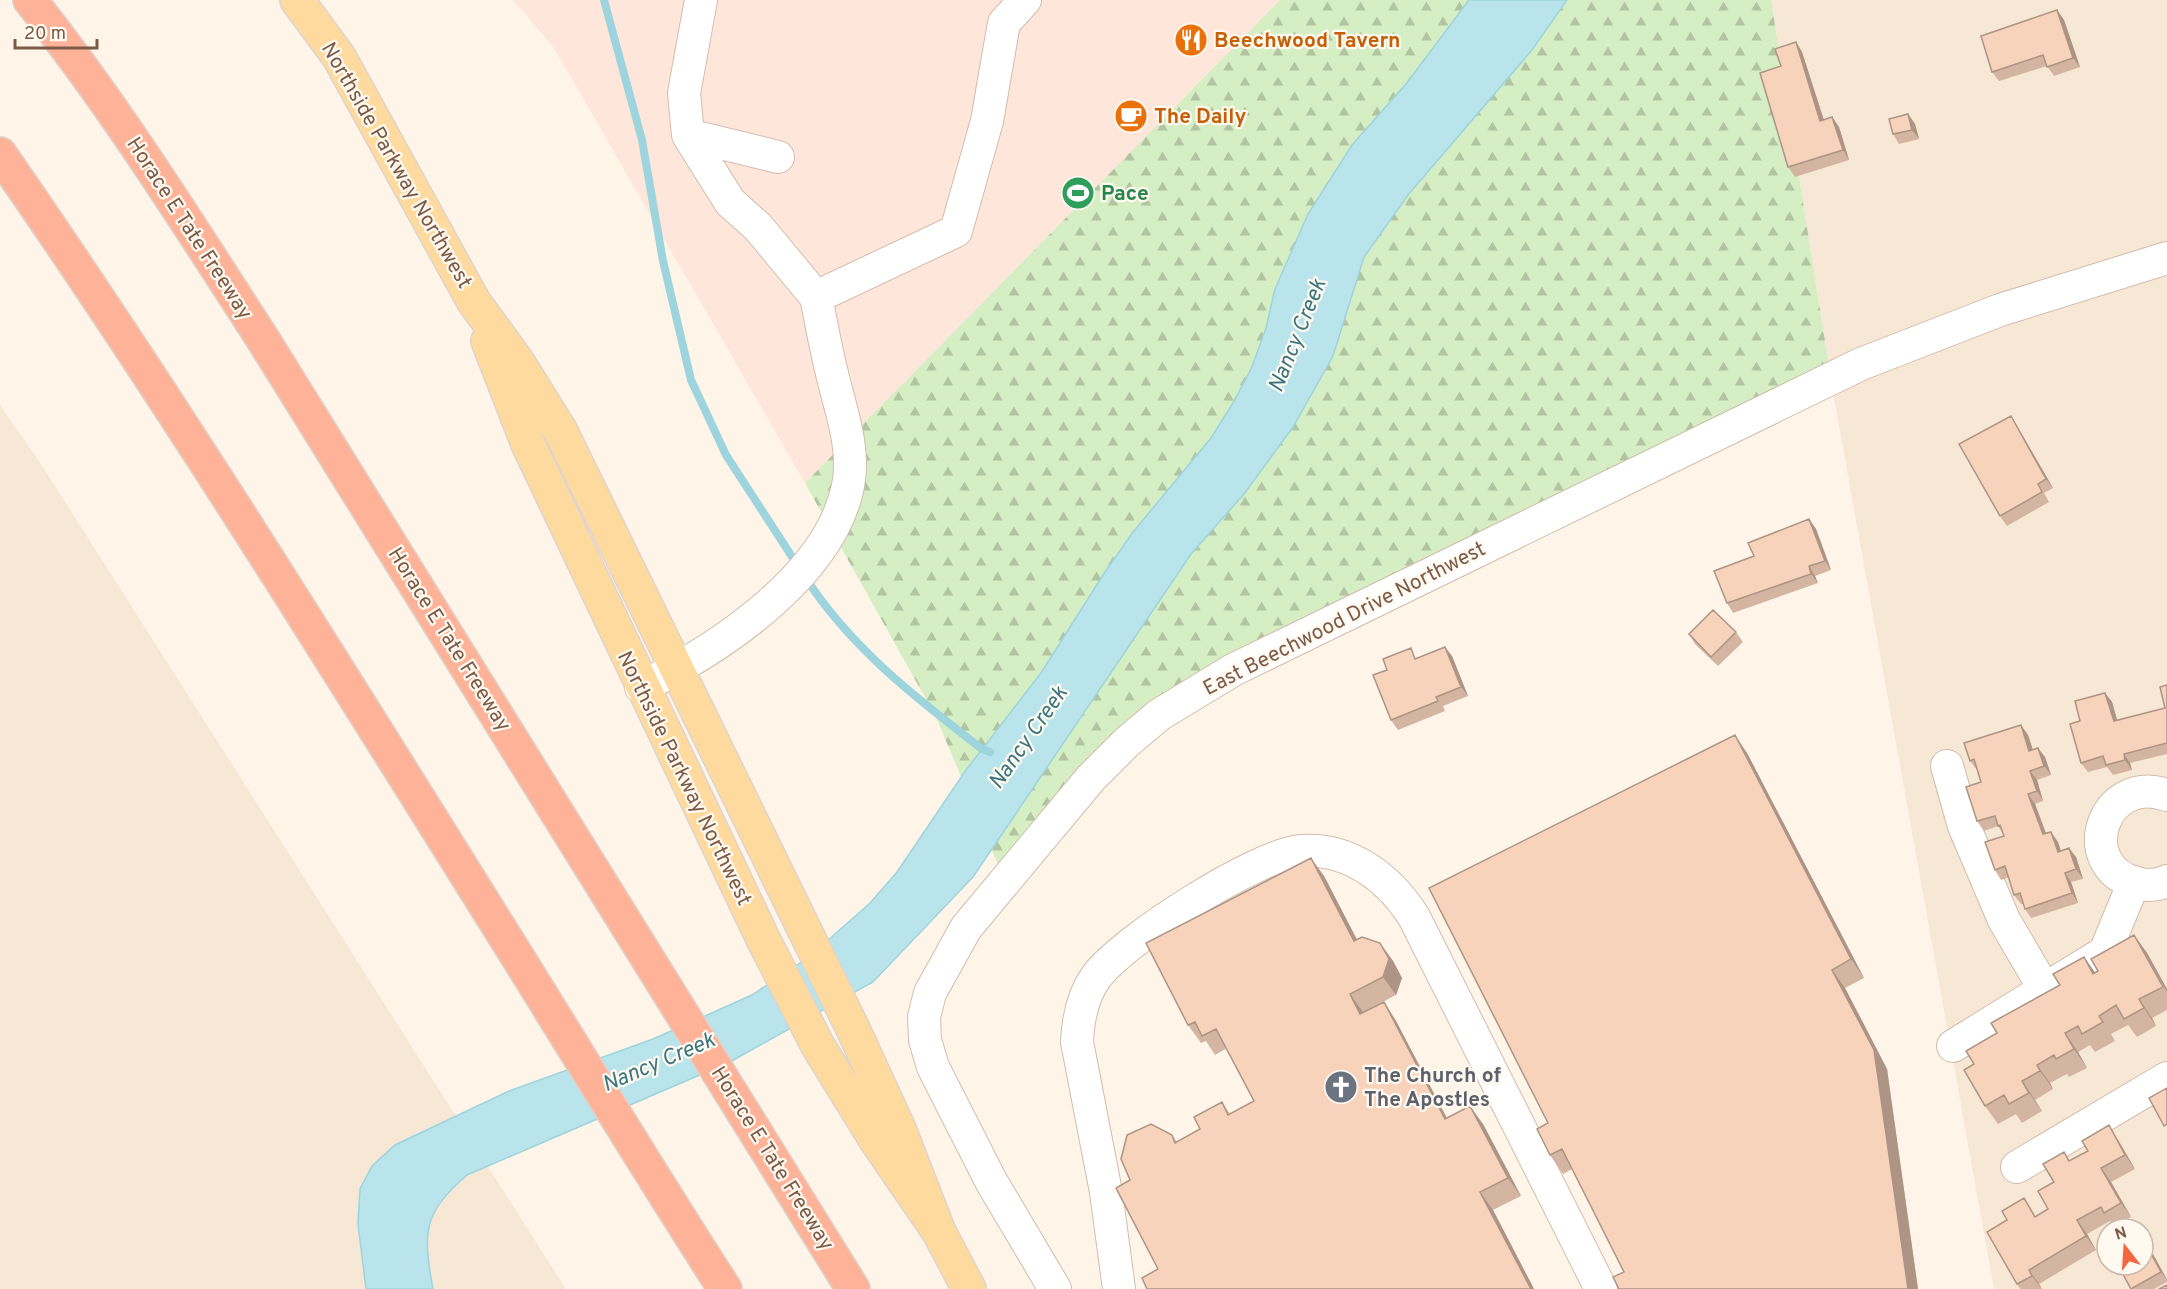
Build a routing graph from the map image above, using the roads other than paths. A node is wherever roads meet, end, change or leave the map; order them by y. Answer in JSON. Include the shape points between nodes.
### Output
{"nodes":[{"id":1,"x":30,"y":0,"type":"edge"},
{"id":2,"x":297,"y":0,"type":"edge"},
{"id":3,"x":701,"y":0,"type":"edge"},
{"id":4,"x":1025,"y":0,"type":"edge"},
{"id":5,"x":688,"y":135,"type":"junction"},
{"id":6,"x":0,"y":154,"type":"edge"},
{"id":7,"x":778,"y":157,"type":"dead end"},
{"id":8,"x":2167,"y":258,"type":"edge"},
{"id":9,"x":816,"y":297,"type":"junction"},
{"id":10,"x":474,"y":302,"type":"junction"},
{"id":11,"x":676,"y":670,"type":"junction"},
{"id":12,"x":641,"y":687,"type":"junction"},
{"id":13,"x":1947,"y":766,"type":"dead end"},
{"id":14,"x":2167,"y":795,"type":"edge"},
{"id":15,"x":2167,"y":881,"type":"edge"},
{"id":16,"x":2134,"y":882,"type":"junction"},
{"id":17,"x":2045,"y":990,"type":"junction"},
{"id":18,"x":1953,"y":1046,"type":"dead end"},
{"id":19,"x":2167,"y":1078,"type":"edge"},
{"id":20,"x":2017,"y":1167,"type":"dead end"},
{"id":21,"x":939,"y":1232,"type":"junction"},
{"id":22,"x":725,"y":1289,"type":"edge"},
{"id":23,"x":853,"y":1289,"type":"edge"},
{"id":24,"x":969,"y":1289,"type":"edge"},
{"id":25,"x":1055,"y":1289,"type":"edge"},
{"id":26,"x":1119,"y":1289,"type":"edge"},
{"id":27,"x":1601,"y":1289,"type":"edge"}],
"edges":[{"from":1,"to":23,"type":"highway","name":"Horace E Tate Freeway","via":[[165,187],[252,322]]},
{"from":2,"to":10,"type":"main road","name":"Northside Parkway Northwest","via":[[339,57]]},
{"from":3,"to":5,"type":"street","via":[[684,93]]},
{"from":4,"to":9,"type":"street","via":[[1004,23],[987,121],[956,231]]},
{"from":5,"to":7,"type":"street"},
{"from":5,"to":9,"type":"street","via":[[730,202],[758,227]]},
{"from":6,"to":22,"type":"highway","via":[[145,368]]},
{"from":8,"to":25,"type":"street","name":"East Beechwood Drive Northwest","via":[[2000,310],[1861,364],[1233,670],[1159,715],[1127,742],[1091,778],[966,928],[930,993],[924,1017],[925,1040],[933,1067],[991,1181]]},
{"from":9,"to":11,"type":"street","via":[[849,461],[848,486],[838,514],[811,562],[790,585],[723,640]]},
{"from":10,"to":11,"type":"main road","name":"Northside Parkway Northwest","via":[[560,430]]},
{"from":10,"to":12,"type":"main road","name":"Northside Parkway Northwest","via":[[528,444]]},
{"from":11,"to":12,"type":"street"},
{"from":11,"to":21,"type":"main road","name":"Northside Parkway Northwest","via":[[853,1029]]},
{"from":12,"to":21,"type":"main road","name":"Northside Parkway Northwest","via":[[818,1046]]},
{"from":13,"to":17,"type":"street","via":[[1964,826],[2004,920]]},
{"from":14,"to":16,"type":"street","via":[[2145,790],[2133,793],[2112,807],[2105,818],[2103,854],[2117,874]]},
{"from":15,"to":16,"type":"street","via":[[2152,885]]},
{"from":16,"to":17,"type":"street","via":[[2105,952]]},
{"from":17,"to":18,"type":"street"},
{"from":19,"to":20,"type":"street"},
{"from":21,"to":24,"type":"main road","name":"Northside Parkway Northwest"},
{"from":26,"to":27,"type":"street","via":[[1106,1192],[1077,1042],[1078,1024],[1095,978],[1108,963],[1194,900],[1217,886],[1302,851],[1356,861],[1402,898]]}]}
